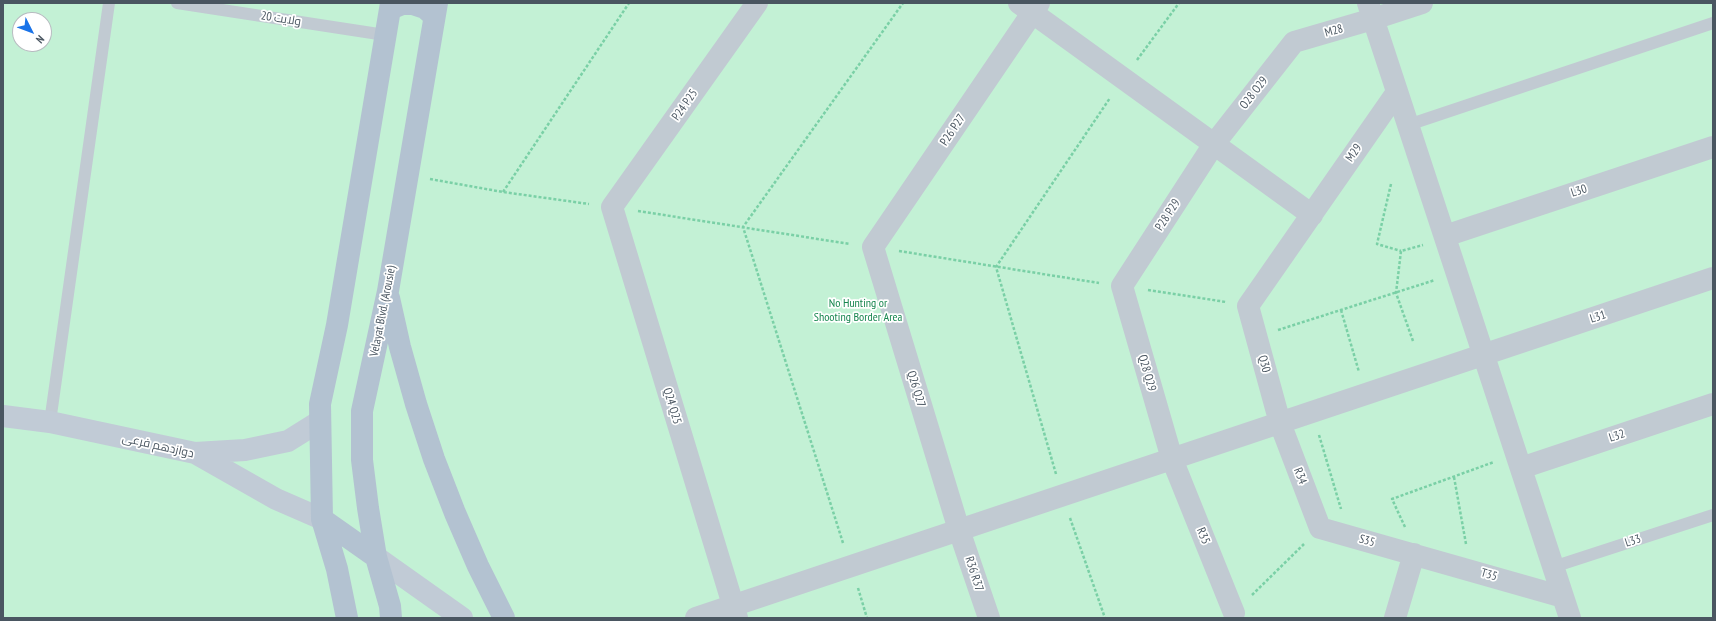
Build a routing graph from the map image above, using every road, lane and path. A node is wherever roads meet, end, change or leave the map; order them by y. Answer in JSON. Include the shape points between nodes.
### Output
{"nodes":[{"id":1,"x":109,"y":3,"type":"edge"},
{"id":2,"x":177,"y":3,"type":"edge"},
{"id":3,"x":629,"y":3,"type":"edge"},
{"id":4,"x":757,"y":3,"type":"edge"},
{"id":5,"x":903,"y":3,"type":"edge"},
{"id":6,"x":1179,"y":3,"type":"edge"},
{"id":7,"x":1422,"y":3,"type":"edge"},
{"id":8,"x":390,"y":6,"type":"edge"},
{"id":9,"x":1030,"y":6,"type":"edge"},
{"id":10,"x":436,"y":10,"type":"edge"},
{"id":11,"x":1370,"y":11,"type":"edge"},
{"id":12,"x":1713,"y":23,"type":"edge"},
{"id":13,"x":385,"y":35,"type":"junction"},
{"id":14,"x":1294,"y":42,"type":"joint"},
{"id":15,"x":1124,"y":78,"type":"junction"},
{"id":16,"x":1397,"y":92,"type":"junction"},
{"id":17,"x":1408,"y":125,"type":"junction"},
{"id":18,"x":1214,"y":144,"type":"junction"},
{"id":19,"x":1713,"y":147,"type":"edge"},
{"id":20,"x":407,"y":175,"type":"junction"},
{"id":21,"x":1391,"y":184,"type":"dead end"},
{"id":22,"x":503,"y":192,"type":"junction"},
{"id":23,"x":612,"y":207,"type":"junction"},
{"id":24,"x":1312,"y":215,"type":"junction"},
{"id":25,"x":744,"y":228,"type":"junction"},
{"id":26,"x":1436,"y":240,"type":"junction"},
{"id":27,"x":873,"y":248,"type":"junction"},
{"id":28,"x":1401,"y":251,"type":"junction"},
{"id":29,"x":996,"y":266,"type":"junction"},
{"id":30,"x":1457,"y":274,"type":"junction"},
{"id":31,"x":1713,"y":278,"type":"edge"},
{"id":32,"x":1122,"y":286,"type":"junction"},
{"id":33,"x":388,"y":291,"type":"junction"},
{"id":34,"x":1396,"y":293,"type":"junction"},
{"id":35,"x":1248,"y":306,"type":"junction"},
{"id":36,"x":1341,"y":310,"type":"junction"},
{"id":37,"x":1256,"y":337,"type":"junction"},
{"id":38,"x":1413,"y":341,"type":"dead end"},
{"id":39,"x":1484,"y":355,"type":"junction"},
{"id":40,"x":1367,"y":370,"type":"dead end"},
{"id":41,"x":1359,"y":372,"type":"junction"},
{"id":42,"x":1352,"y":375,"type":"dead end"},
{"id":43,"x":1713,"y":404,"type":"edge"},
{"id":44,"x":3,"y":416,"type":"edge"},
{"id":45,"x":320,"y":421,"type":"junction"},
{"id":46,"x":50,"y":422,"type":"junction"},
{"id":47,"x":1283,"y":431,"type":"junction"},
{"id":48,"x":195,"y":453,"type":"junction"},
{"id":49,"x":1172,"y":459,"type":"junction"},
{"id":50,"x":1500,"y":460,"type":"dead end"},
{"id":51,"x":1521,"y":468,"type":"junction"},
{"id":52,"x":1454,"y":477,"type":"junction"},
{"id":53,"x":1062,"y":496,"type":"junction"},
{"id":54,"x":1348,"y":511,"type":"dead end"},
{"id":55,"x":1713,"y":515,"type":"edge"},
{"id":56,"x":322,"y":519,"type":"junction"},
{"id":57,"x":1320,"y":528,"type":"junction"},
{"id":58,"x":960,"y":530,"type":"junction"},
{"id":59,"x":1408,"y":533,"type":"dead end"},
{"id":60,"x":1467,"y":551,"type":"dead end"},
{"id":61,"x":1414,"y":554,"type":"junction"},
{"id":62,"x":376,"y":557,"type":"junction"},
{"id":63,"x":851,"y":566,"type":"junction"},
{"id":64,"x":1554,"y":568,"type":"junction"},
{"id":65,"x":1563,"y":597,"type":"junction"},
{"id":66,"x":734,"y":612,"type":"edge"},
{"id":67,"x":1237,"y":616,"type":"edge"},
{"id":68,"x":347,"y":618,"type":"edge"},
{"id":69,"x":391,"y":618,"type":"edge"},
{"id":70,"x":462,"y":618,"type":"edge"},
{"id":71,"x":504,"y":618,"type":"edge"},
{"id":72,"x":696,"y":618,"type":"edge"},
{"id":73,"x":867,"y":618,"type":"edge"},
{"id":74,"x":989,"y":618,"type":"edge"},
{"id":75,"x":1105,"y":618,"type":"edge"},
{"id":76,"x":1395,"y":618,"type":"edge"},
{"id":77,"x":1570,"y":618,"type":"edge"}],
"edges":[{"from":1,"to":46,"type":"lane"},
{"from":2,"to":13,"type":"lane","name":"ولایت 20"},
{"from":3,"to":22,"type":"path"},
{"from":4,"to":23,"type":"street","name":"P24 P25"},
{"from":5,"to":25,"type":"path"},
{"from":6,"to":15,"type":"path"},
{"from":7,"to":11,"type":"street","name":"M28"},
{"from":8,"to":10,"type":"main road","via":[[413,4]]},
{"from":8,"to":13,"type":"main road"},
{"from":9,"to":15,"type":"street"},
{"from":9,"to":27,"type":"street","name":"P26 P27"},
{"from":10,"to":20,"type":"main road","name":"Velayat Blvd. (Arousie)"},
{"from":11,"to":14,"type":"street","name":"M28"},
{"from":11,"to":16,"type":"street"},
{"from":12,"to":17,"type":"lane"},
{"from":13,"to":45,"type":"main road","via":[[338,317],[320,404]]},
{"from":14,"to":18,"type":"street","name":"O28 O29"},
{"from":15,"to":18,"type":"street"},
{"from":15,"to":29,"type":"path"},
{"from":16,"to":17,"type":"street"},
{"from":16,"to":24,"type":"street","name":"M29"},
{"from":17,"to":26,"type":"street"},
{"from":18,"to":24,"type":"street"},
{"from":18,"to":32,"type":"street","name":"P28 P29"},
{"from":19,"to":26,"type":"street","name":"L30"},
{"from":20,"to":22,"type":"path"},
{"from":20,"to":33,"type":"main road","name":"Velayat Blvd. (Arousie)"},
{"from":21,"to":28,"type":"path","via":[[1377,244]]},
{"from":22,"to":23,"type":"path"},
{"from":23,"to":25,"type":"path"},
{"from":23,"to":66,"type":"street","name":"Q24 Q25"},
{"from":24,"to":35,"type":"street","name":"M29"},
{"from":25,"to":27,"type":"path"},
{"from":25,"to":63,"type":"path"},
{"from":26,"to":28,"type":"path"},
{"from":26,"to":30,"type":"street"},
{"from":27,"to":29,"type":"path"},
{"from":27,"to":58,"type":"street","name":"Q26 Q27"},
{"from":28,"to":34,"type":"path"},
{"from":29,"to":32,"type":"path"},
{"from":29,"to":53,"type":"path"},
{"from":30,"to":34,"type":"path"},
{"from":30,"to":39,"type":"street"},
{"from":31,"to":39,"type":"street","name":"L31"},
{"from":32,"to":35,"type":"path"},
{"from":32,"to":49,"type":"street","name":"Q28 Q29"},
{"from":33,"to":62,"type":"main road","name":"Velayat Blvd. (Arousie)","via":[[362,411],[362,460]]},
{"from":33,"to":71,"type":"main road","via":[[400,348],[434,459],[475,560]]},
{"from":34,"to":36,"type":"path"},
{"from":34,"to":38,"type":"path"},
{"from":35,"to":37,"type":"street","name":"Q30"},
{"from":36,"to":37,"type":"path"},
{"from":36,"to":41,"type":"path"},
{"from":37,"to":47,"type":"street","name":"Q30"},
{"from":39,"to":47,"type":"street","name":"L31"},
{"from":39,"to":51,"type":"street"},
{"from":40,"to":41,"type":"path"},
{"from":41,"to":42,"type":"path"},
{"from":43,"to":51,"type":"street","name":"L32"},
{"from":44,"to":46,"type":"street","name":"دوازدهم فرعی"},
{"from":45,"to":48,"type":"street","via":[[288,441],[245,450]]},
{"from":45,"to":56,"type":"main road"},
{"from":46,"to":48,"type":"street","name":"دوازدهم فرعی"},
{"from":47,"to":49,"type":"street","name":"L31"},
{"from":47,"to":54,"type":"path","via":[[1317,429],[1342,509]]},
{"from":47,"to":57,"type":"street","name":"R34"},
{"from":48,"to":56,"type":"street","name":"دوازدهم فرعی","via":[[276,499]]},
{"from":49,"to":53,"type":"street","name":"L31"},
{"from":49,"to":67,"type":"street","name":"R35"},
{"from":50,"to":52,"type":"path"},
{"from":51,"to":64,"type":"street"},
{"from":52,"to":59,"type":"path","via":[[1392,499]]},
{"from":52,"to":60,"type":"path"},
{"from":53,"to":58,"type":"street","name":"L31"},
{"from":53,"to":75,"type":"path"},
{"from":55,"to":64,"type":"lane","name":"L33"},
{"from":56,"to":62,"type":"main road"},
{"from":56,"to":68,"type":"main road"},
{"from":57,"to":61,"type":"street","name":"S35"},
{"from":57,"to":67,"type":"path"},
{"from":58,"to":63,"type":"street","name":"L31"},
{"from":58,"to":74,"type":"street","name":"R36 R37"},
{"from":61,"to":65,"type":"street","name":"T35"},
{"from":61,"to":76,"type":"street"},
{"from":62,"to":69,"type":"main road","name":"Velayat Blvd. (Arousie)"},
{"from":62,"to":70,"type":"street"},
{"from":63,"to":66,"type":"street","name":"L31"},
{"from":63,"to":73,"type":"path"},
{"from":64,"to":65,"type":"street"},
{"from":65,"to":77,"type":"street"},
{"from":66,"to":72,"type":"street","name":"L31"}]}
